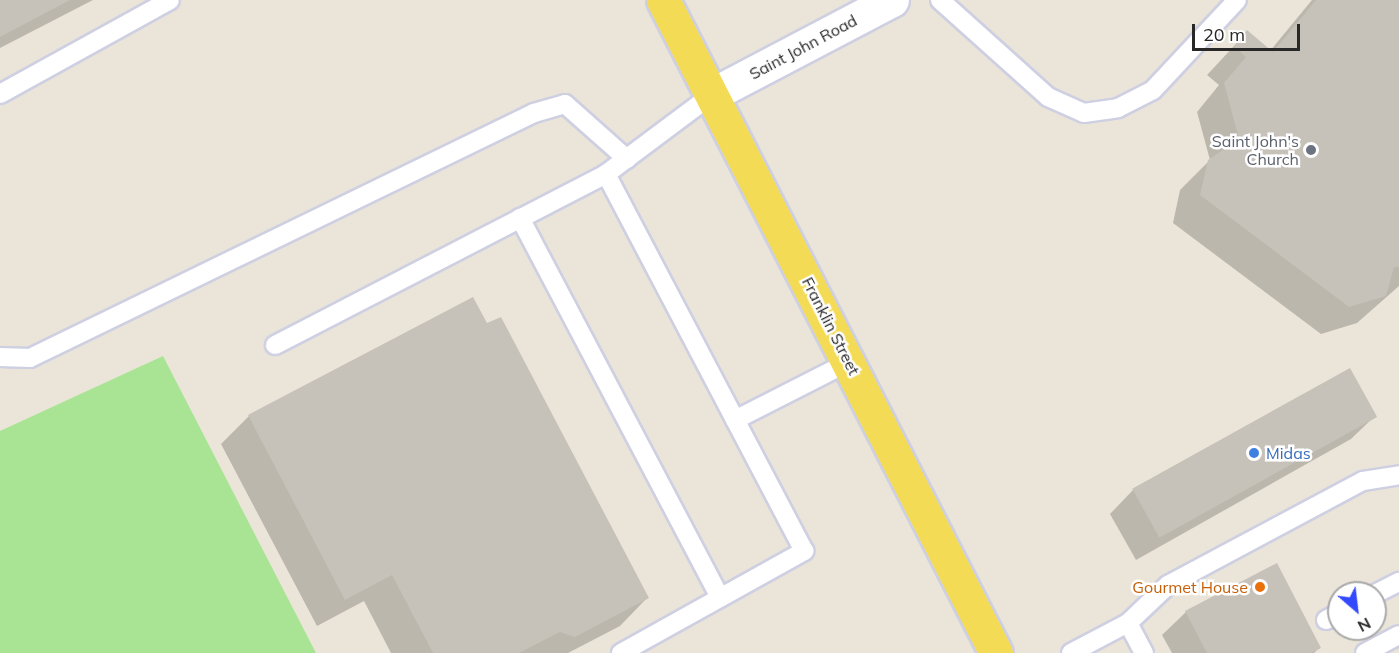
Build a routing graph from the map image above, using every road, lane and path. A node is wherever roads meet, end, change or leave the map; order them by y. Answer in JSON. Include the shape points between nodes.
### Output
{"nodes":[{"id":1,"x":170,"y":0,"type":"edge"},
{"id":2,"x":663,"y":0,"type":"edge"},
{"id":3,"x":892,"y":0,"type":"edge"},
{"id":4,"x":940,"y":0,"type":"edge"},
{"id":5,"x":1237,"y":0,"type":"edge"},
{"id":6,"x":0,"y":94,"type":"edge"},
{"id":7,"x":713,"y":94,"type":"junction"},
{"id":8,"x":627,"y":159,"type":"junction"},
{"id":9,"x":606,"y":174,"type":"junction"},
{"id":10,"x":520,"y":218,"type":"junction"},
{"id":11,"x":275,"y":345,"type":"dead end"},
{"id":12,"x":0,"y":357,"type":"edge"},
{"id":13,"x":849,"y":362,"type":"junction"},
{"id":14,"x":735,"y":420,"type":"junction"},
{"id":15,"x":1399,"y":475,"type":"edge"},
{"id":16,"x":720,"y":598,"type":"junction"},
{"id":17,"x":1128,"y":623,"type":"junction"},
{"id":18,"x":1399,"y":635,"type":"edge"},
{"id":19,"x":654,"y":645,"type":"edge"},
{"id":20,"x":621,"y":653,"type":"edge"},
{"id":21,"x":996,"y":653,"type":"edge"},
{"id":22,"x":1071,"y":653,"type":"edge"},
{"id":23,"x":1144,"y":653,"type":"edge"},
{"id":24,"x":1365,"y":653,"type":"edge"}],
"edges":[{"from":1,"to":6,"type":"lane"},
{"from":2,"to":7,"type":"main road","name":"Franklin Street"},
{"from":3,"to":7,"type":"street","name":"Saint John Road"},
{"from":4,"to":5,"type":"lane","via":[[1048,98],[1084,113],[1118,108],[1153,90]]},
{"from":7,"to":8,"type":"lane"},
{"from":7,"to":13,"type":"main road","name":"Franklin Street"},
{"from":8,"to":9,"type":"lane"},
{"from":8,"to":12,"type":"lane","via":[[565,104],[534,113],[30,358]]},
{"from":9,"to":10,"type":"lane"},
{"from":9,"to":14,"type":"lane"},
{"from":10,"to":11,"type":"lane"},
{"from":10,"to":16,"type":"lane"},
{"from":13,"to":14,"type":"lane"},
{"from":13,"to":21,"type":"main road","name":"Franklin Street"},
{"from":14,"to":16,"type":"lane","via":[[804,551]]},
{"from":15,"to":17,"type":"lane","via":[[1363,482],[1168,585]]},
{"from":16,"to":19,"type":"lane"},
{"from":17,"to":22,"type":"lane"},
{"from":17,"to":23,"type":"lane"},
{"from":18,"to":24,"type":"lane"},
{"from":19,"to":20,"type":"lane"}]}
